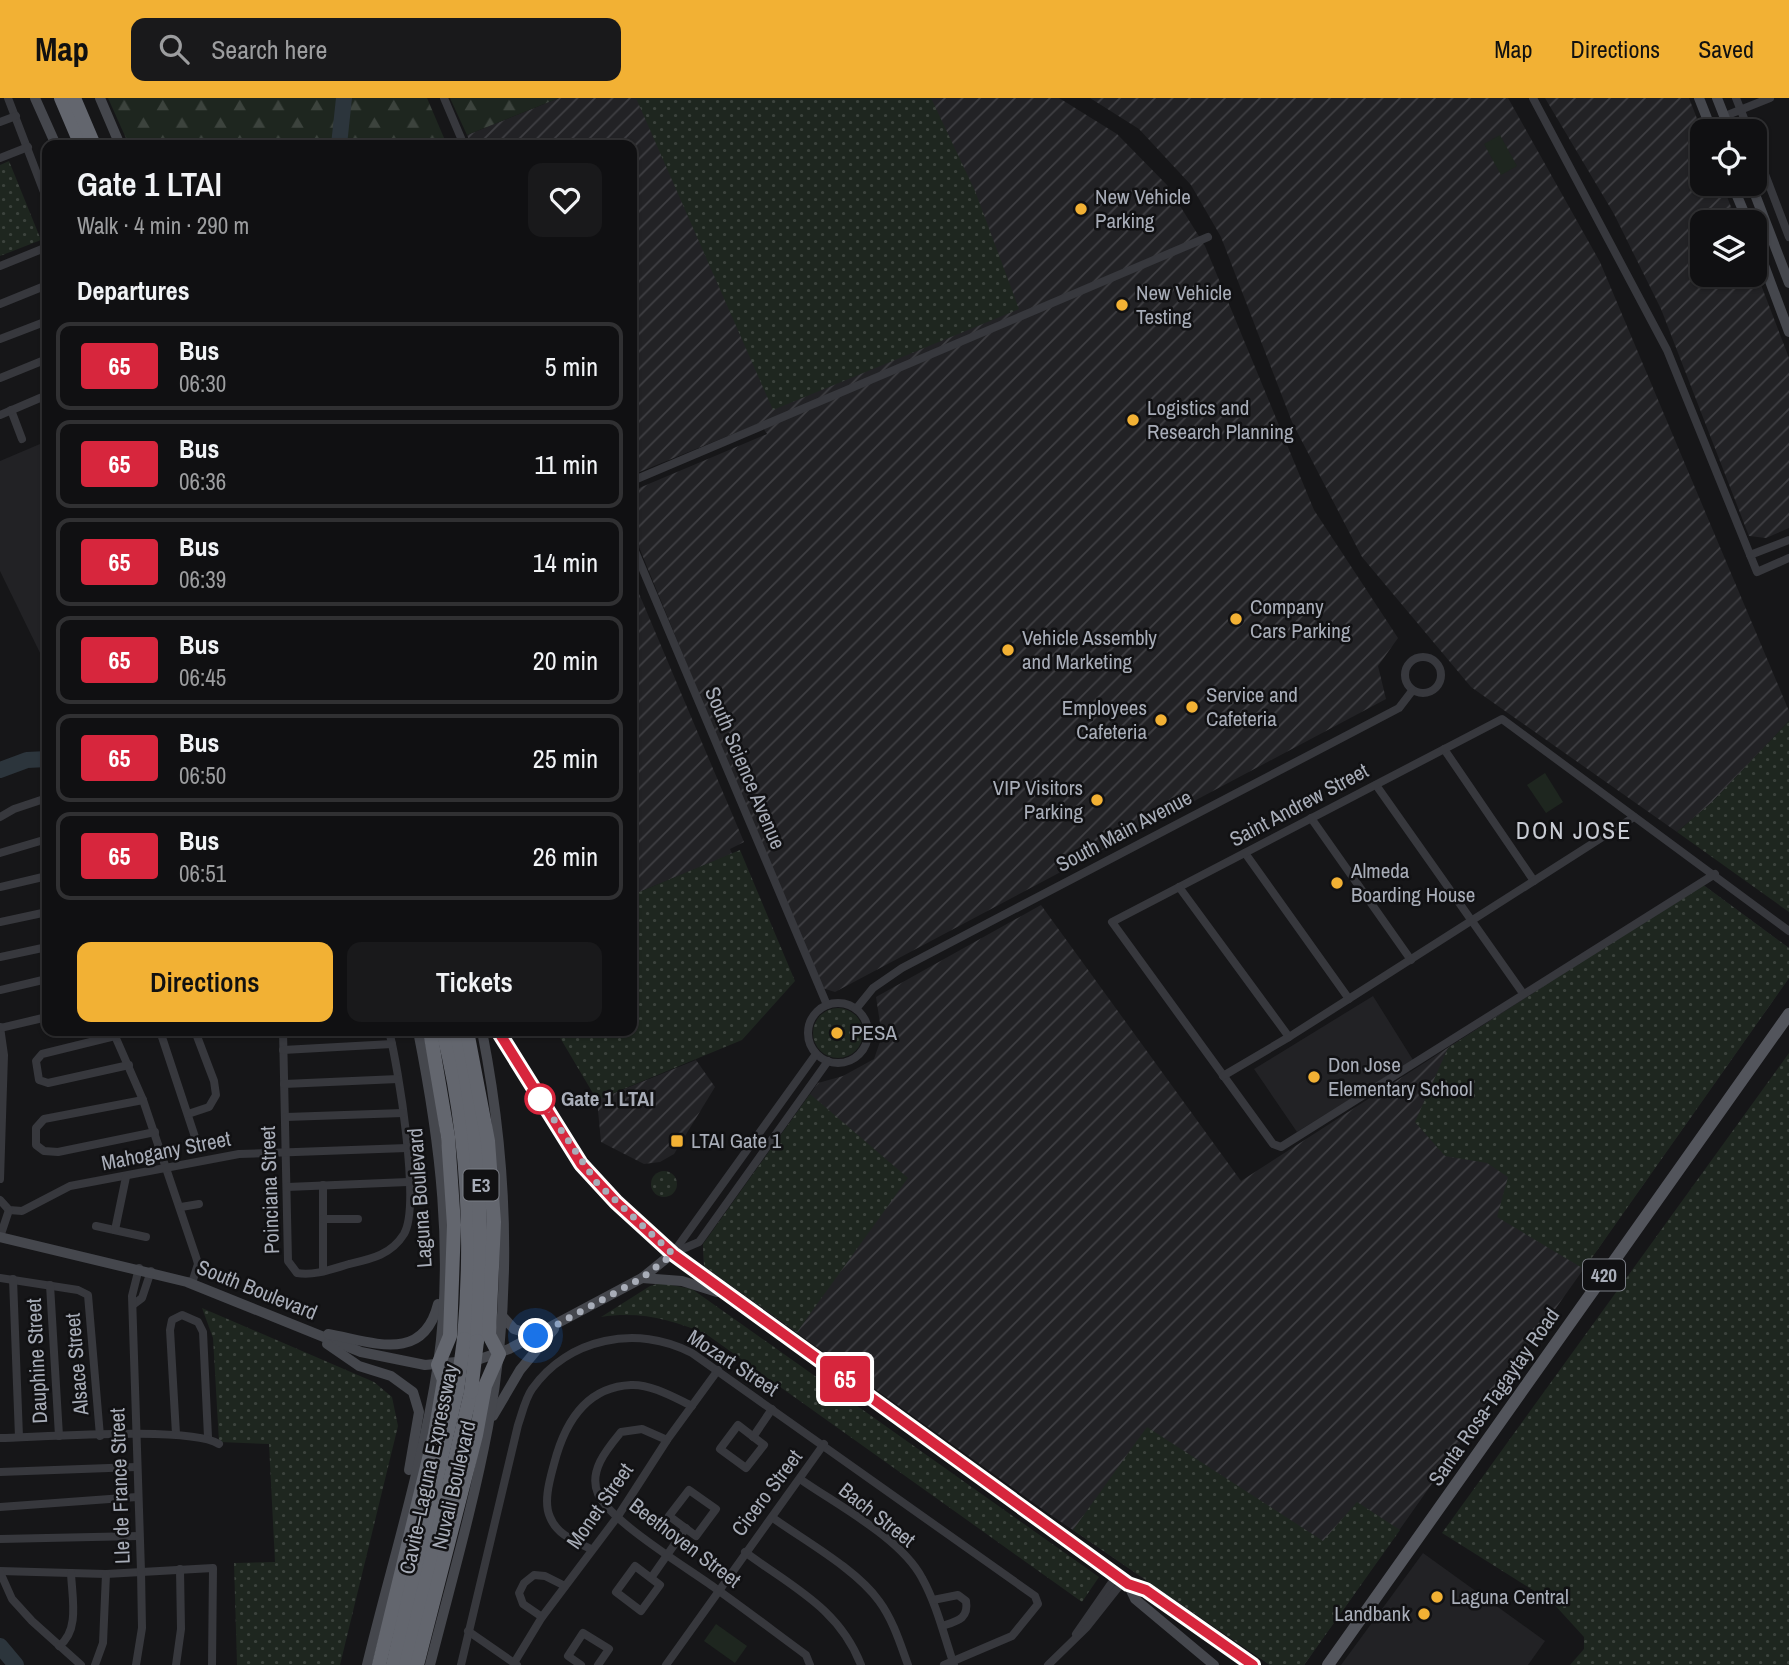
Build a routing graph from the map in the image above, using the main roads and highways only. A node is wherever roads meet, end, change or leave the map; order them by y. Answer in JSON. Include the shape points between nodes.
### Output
{"nodes":[{"id":1,"x":36,"y":98,"type":"edge"},
{"id":2,"x":61,"y":98,"type":"edge"},
{"id":3,"x":74,"y":98,"type":"edge"},
{"id":4,"x":100,"y":98,"type":"edge"},
{"id":5,"x":1699,"y":98,"type":"edge"},
{"id":6,"x":1717,"y":98,"type":"edge"},
{"id":7,"x":1707,"y":119,"type":"edge"},
{"id":8,"x":1726,"y":119,"type":"edge"},
{"id":9,"x":54,"y":140,"type":"edge"},
{"id":10,"x":79,"y":140,"type":"edge"},
{"id":11,"x":92,"y":140,"type":"edge"},
{"id":12,"x":118,"y":140,"type":"edge"},
{"id":13,"x":1756,"y":196,"type":"edge"},
{"id":14,"x":1767,"y":274,"type":"edge"},
{"id":15,"x":1789,"y":283,"type":"edge"},
{"id":16,"x":1789,"y":332,"type":"edge"},
{"id":17,"x":1789,"y":1014,"type":"edge"},
{"id":18,"x":419,"y":1036,"type":"edge"},
{"id":19,"x":431,"y":1036,"type":"edge"},
{"id":20,"x":444,"y":1036,"type":"edge"},
{"id":21,"x":457,"y":1036,"type":"edge"},
{"id":22,"x":468,"y":1036,"type":"edge"},
{"id":23,"x":483,"y":1036,"type":"edge"},
{"id":24,"x":501,"y":1036,"type":"edge"},
{"id":25,"x":0,"y":1237,"type":"edge"},
{"id":26,"x":673,"y":1254,"type":"junction"},
{"id":27,"x":642,"y":1278,"type":"junction"},
{"id":28,"x":445,"y":1279,"type":"junction"},
{"id":29,"x":730,"y":1296,"type":"junction"},
{"id":30,"x":503,"y":1317,"type":"junction"},
{"id":31,"x":557,"y":1325,"type":"junction"},
{"id":32,"x":308,"y":1330,"type":"junction"},
{"id":33,"x":536,"y":1336,"type":"junction"},
{"id":34,"x":470,"y":1340,"type":"junction"},
{"id":35,"x":499,"y":1354,"type":"junction"},
{"id":36,"x":438,"y":1365,"type":"junction"},
{"id":37,"x":464,"y":1392,"type":"junction"},
{"id":38,"x":488,"y":1428,"type":"junction"},
{"id":39,"x":407,"y":1501,"type":"junction"},
{"id":40,"x":1123,"y":1580,"type":"junction"},
{"id":41,"x":367,"y":1665,"type":"edge"},
{"id":42,"x":379,"y":1665,"type":"edge"},
{"id":43,"x":393,"y":1665,"type":"edge"},
{"id":44,"x":405,"y":1665,"type":"edge"},
{"id":45,"x":417,"y":1665,"type":"edge"},
{"id":46,"x":430,"y":1665,"type":"edge"},
{"id":47,"x":1214,"y":1665,"type":"edge"},
{"id":48,"x":1253,"y":1665,"type":"edge"},
{"id":49,"x":1328,"y":1665,"type":"edge"}],
"edges":[{"from":1,"to":9,"type":"main road"},
{"from":2,"to":10,"type":"highway"},
{"from":3,"to":11,"type":"highway"},
{"from":4,"to":12,"type":"main road"},
{"from":5,"to":7,"type":"main road"},
{"from":6,"to":8,"type":"main road"},
{"from":13,"to":15,"type":"main road"},
{"from":14,"to":16,"type":"main road"},
{"from":17,"to":49,"type":"main road","name":"Santa Rosa-Tagaytay Road","number":"420"},
{"from":18,"to":28,"type":"main road","name":"Laguna Boulevard","via":[[439,1147]]},
{"from":19,"to":36,"type":"highway","via":[[448,1137],[454,1225],[450,1336]]},
{"from":20,"to":34,"type":"highway","name":"Cavite–Laguna Expressway","number":"E3","via":[[457,1095],[468,1195]]},
{"from":21,"to":34,"type":"highway","name":"Cavite–Laguna Expressway","number":"E3","via":[[481,1196],[482,1247]]},
{"from":22,"to":35,"type":"highway","via":[[488,1140],[494,1222],[489,1335]]},
{"from":23,"to":30,"type":"main road","via":[[504,1186]]},
{"from":24,"to":26,"type":"main road","via":[[581,1164]]},
{"from":25,"to":32,"type":"main road","name":"South Boulevard","via":[[151,1271]]},
{"from":26,"to":27,"type":"main road","name":"South Boulevard"},
{"from":26,"to":29,"type":"main road"},
{"from":27,"to":29,"type":"main road","via":[[682,1281]]},
{"from":27,"to":31,"type":"main road","name":"South Boulevard"},
{"from":28,"to":32,"type":"main road","via":[[432,1322],[413,1342],[393,1345]]},
{"from":28,"to":36,"type":"main road","name":"Laguna Boulevard"},
{"from":29,"to":40,"type":"main road"},
{"from":30,"to":33,"type":"main road","via":[[513,1329]]},
{"from":30,"to":35,"type":"main road"},
{"from":31,"to":33,"type":"main road","name":"South Boulevard"},
{"from":31,"to":38,"type":"main road","via":[[511,1382]]},
{"from":32,"to":36,"type":"main road","name":"South Boulevard","via":[[375,1357]]},
{"from":32,"to":39,"type":"main road","via":[[359,1366],[399,1380],[415,1395],[419,1412]]},
{"from":33,"to":35,"type":"main road","name":"South Boulevard"},
{"from":34,"to":37,"type":"highway","name":"Cavite–Laguna Expressway","number":"E3","bridge":true},
{"from":35,"to":36,"type":"main road","name":"South Boulevard"},
{"from":35,"to":38,"type":"main road","name":"Nuvali Boulevard"},
{"from":35,"to":45,"type":"highway","via":[[485,1386]]},
{"from":36,"to":39,"type":"main road","name":"Nuvali Boulevard"},
{"from":36,"to":42,"type":"highway","via":[[444,1380],[435,1434]]},
{"from":37,"to":43,"type":"highway","name":"Cavite–Laguna Expressway","number":"E3"},
{"from":37,"to":44,"type":"highway","name":"Cavite–Laguna Expressway","number":"E3"},
{"from":38,"to":46,"type":"main road","name":"Nuvali Boulevard"},
{"from":39,"to":41,"type":"main road","name":"Nuvali Boulevard"},
{"from":40,"to":47,"type":"main road","via":[[1135,1599]]},
{"from":40,"to":48,"type":"main road","via":[[1146,1590]]}]}
